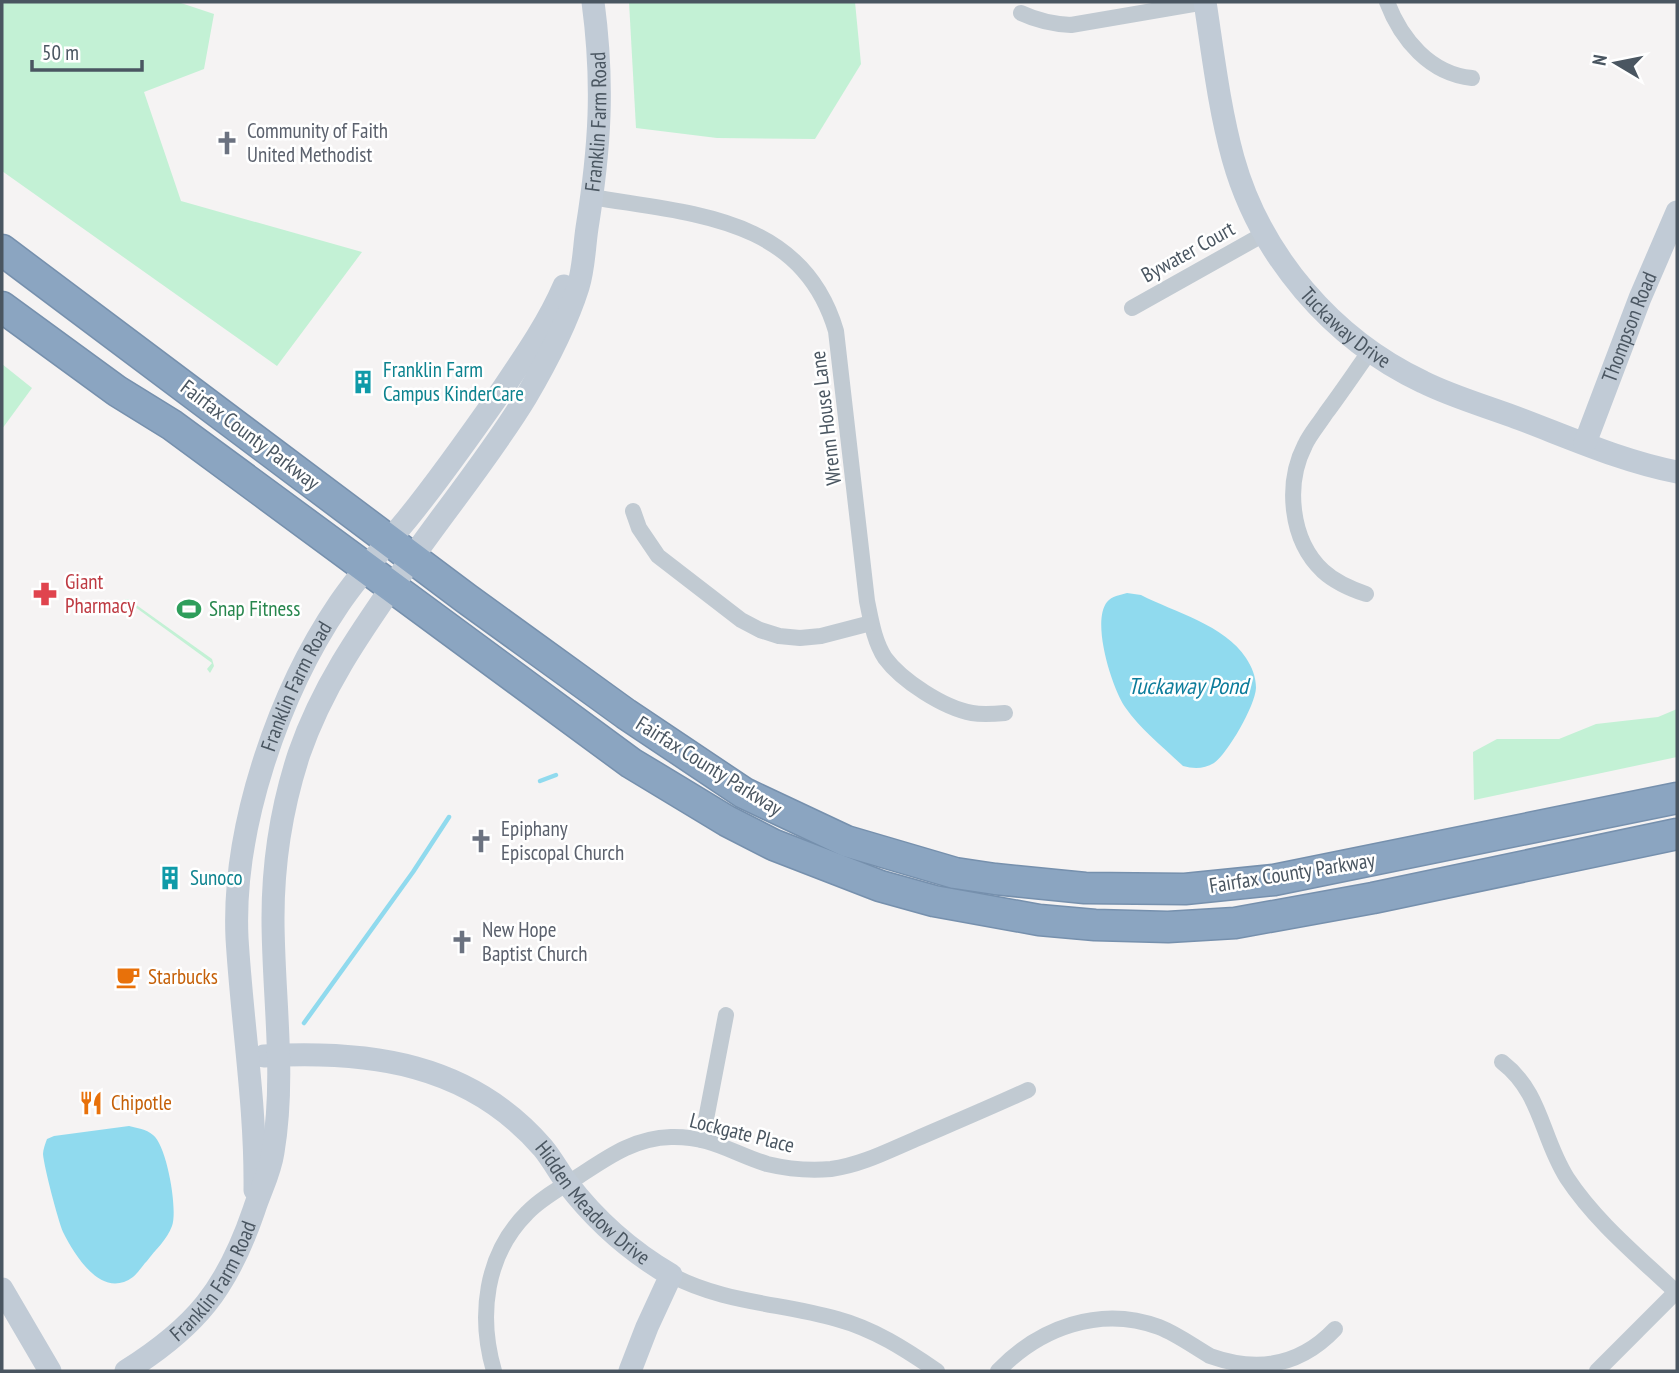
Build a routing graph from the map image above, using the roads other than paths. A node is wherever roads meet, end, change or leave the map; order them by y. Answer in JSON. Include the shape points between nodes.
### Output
{"nodes":[{"id":1,"x":593,"y":2,"type":"edge"},
{"id":2,"x":1205,"y":2,"type":"edge"},
{"id":3,"x":1387,"y":2,"type":"edge"},
{"id":4,"x":1021,"y":13,"type":"dead end"},
{"id":5,"x":1472,"y":78,"type":"dead end"},
{"id":6,"x":592,"y":197,"type":"junction"},
{"id":7,"x":1677,"y":212,"type":"edge"},
{"id":8,"x":1264,"y":234,"type":"junction"},
{"id":9,"x":585,"y":240,"type":"junction"},
{"id":10,"x":2,"y":250,"type":"edge"},
{"id":11,"x":2,"y":307,"type":"edge"},
{"id":12,"x":1132,"y":308,"type":"dead end"},
{"id":13,"x":1370,"y":351,"type":"junction"},
{"id":14,"x":1585,"y":443,"type":"junction"},
{"id":15,"x":1677,"y":472,"type":"edge"},
{"id":16,"x":633,"y":512,"type":"dead end"},
{"id":17,"x":390,"y":539,"type":"junction"},
{"id":18,"x":412,"y":558,"type":"junction"},
{"id":19,"x":367,"y":567,"type":"junction"},
{"id":20,"x":392,"y":586,"type":"junction"},
{"id":21,"x":1366,"y":594,"type":"dead end"},
{"id":22,"x":871,"y":623,"type":"junction"},
{"id":23,"x":1005,"y":713,"type":"dead end"},
{"id":24,"x":1677,"y":798,"type":"edge"},
{"id":25,"x":1677,"y":834,"type":"edge"},
{"id":26,"x":726,"y":1015,"type":"dead end"},
{"id":27,"x":278,"y":1056,"type":"junction"},
{"id":28,"x":248,"y":1058,"type":"junction"},
{"id":29,"x":1502,"y":1062,"type":"dead end"},
{"id":30,"x":1028,"y":1090,"type":"dead end"},
{"id":31,"x":702,"y":1140,"type":"junction"},
{"id":32,"x":567,"y":1184,"type":"junction"},
{"id":33,"x":254,"y":1208,"type":"junction"},
{"id":34,"x":671,"y":1275,"type":"junction"},
{"id":35,"x":2,"y":1289,"type":"edge"},
{"id":36,"x":1676,"y":1292,"type":"edge"},
{"id":37,"x":1335,"y":1329,"type":"dead end"},
{"id":38,"x":50,"y":1371,"type":"edge"},
{"id":39,"x":125,"y":1371,"type":"edge"},
{"id":40,"x":494,"y":1371,"type":"edge"},
{"id":41,"x":631,"y":1371,"type":"edge"},
{"id":42,"x":937,"y":1371,"type":"edge"},
{"id":43,"x":998,"y":1371,"type":"edge"},
{"id":44,"x":1597,"y":1371,"type":"edge"}],
"edges":[{"from":1,"to":6,"type":"street","name":"Franklin Farm Road","via":[[601,102]]},
{"from":2,"to":4,"type":"street","via":[[1071,24],[1053,24]]},
{"from":2,"to":8,"type":"street","name":"Tuckaway Drive","via":[[1233,161]]},
{"from":3,"to":5,"type":"street","via":[[1405,37],[1421,55],[1450,73]]},
{"from":6,"to":9,"type":"street","name":"Franklin Farm Road"},
{"from":6,"to":22,"type":"street","name":"Wrenn House Lane","via":[[739,226],[775,244],[811,279],[836,331]]},
{"from":7,"to":14,"type":"street","name":"Thompson Road"},
{"from":8,"to":12,"type":"street","name":"Bywater Court"},
{"from":8,"to":13,"type":"street","name":"Tuckaway Drive","via":[[1315,303]]},
{"from":9,"to":17,"type":"street","name":"Franklin Farm Road","via":[[533,345]]},
{"from":9,"to":18,"type":"street","name":"Franklin Farm Road","via":[[577,291],[538,376]]},
{"from":10,"to":17,"type":"highway","name":"Fairfax County Parkway"},
{"from":11,"to":19,"type":"highway","name":"Fairfax County Parkway"},
{"from":13,"to":14,"type":"street","name":"Tuckaway Drive","via":[[1431,386]]},
{"from":13,"to":21,"type":"street","via":[[1306,443],[1294,475],[1293,497],[1294,514],[1310,555],[1338,582]]},
{"from":14,"to":15,"type":"street","name":"Tuckaway Drive"},
{"from":16,"to":22,"type":"street","via":[[642,535],[658,556],[760,630],[800,638]]},
{"from":17,"to":18,"type":"highway","name":"Fairfax County Parkway"},
{"from":17,"to":19,"type":"street","name":"Franklin Farm Road"},
{"from":18,"to":20,"type":"street","name":"Franklin Farm Road"},
{"from":18,"to":24,"type":"highway","name":"Fairfax County Parkway","via":[[626,714],[744,793],[846,841],[955,873],[1085,888],[1225,886]]},
{"from":19,"to":20,"type":"highway","name":"Fairfax County Parkway"},
{"from":19,"to":28,"type":"street","name":"Franklin Farm Road","via":[[317,639],[295,685],[251,811],[242,853],[237,936]]},
{"from":20,"to":25,"type":"highway","name":"Fairfax County Parkway","via":[[631,763],[727,821],[774,845],[880,886],[978,911],[1134,927],[1235,923]]},
{"from":20,"to":27,"type":"street","name":"Franklin Farm Road","via":[[335,671],[288,793],[273,918]]},
{"from":22,"to":23,"type":"street","name":"Wrenn House Lane","via":[[885,658],[916,687],[970,713]]},
{"from":26,"to":31,"type":"street"},
{"from":27,"to":28,"type":"street","name":"Hidden Meadow Drive"},
{"from":27,"to":32,"type":"street","name":"Hidden Meadow Drive","via":[[384,1059],[450,1080],[496,1107],[529,1134]]},
{"from":27,"to":33,"type":"street","name":"Franklin Farm Road","via":[[272,1157]]},
{"from":28,"to":33,"type":"street","name":"Franklin Farm Road"},
{"from":29,"to":36,"type":"street","via":[[1533,1097],[1556,1160],[1578,1193]]},
{"from":30,"to":31,"type":"street","name":"Lockgate Place","via":[[870,1159],[829,1169],[785,1168]]},
{"from":31,"to":32,"type":"street","name":"Lockgate Place","via":[[669,1137],[634,1144]]},
{"from":32,"to":34,"type":"street","name":"Hidden Meadow Drive","via":[[625,1245]]},
{"from":32,"to":40,"type":"street","name":"Lockgate Place","via":[[526,1213],[494,1266],[485,1306],[485,1336]]},
{"from":33,"to":39,"type":"street","name":"Franklin Farm Road","via":[[239,1252],[208,1303],[161,1349]]},
{"from":34,"to":41,"type":"street"},
{"from":34,"to":42,"type":"street","name":"Hidden Meadow Drive","via":[[737,1300],[849,1323],[902,1347]]},
{"from":35,"to":38,"type":"street"},
{"from":36,"to":44,"type":"street"},
{"from":37,"to":43,"type":"street","via":[[1291,1363],[1249,1368],[1212,1357],[1158,1327],[1095,1319],[1073,1323],[1031,1342]]}]}
